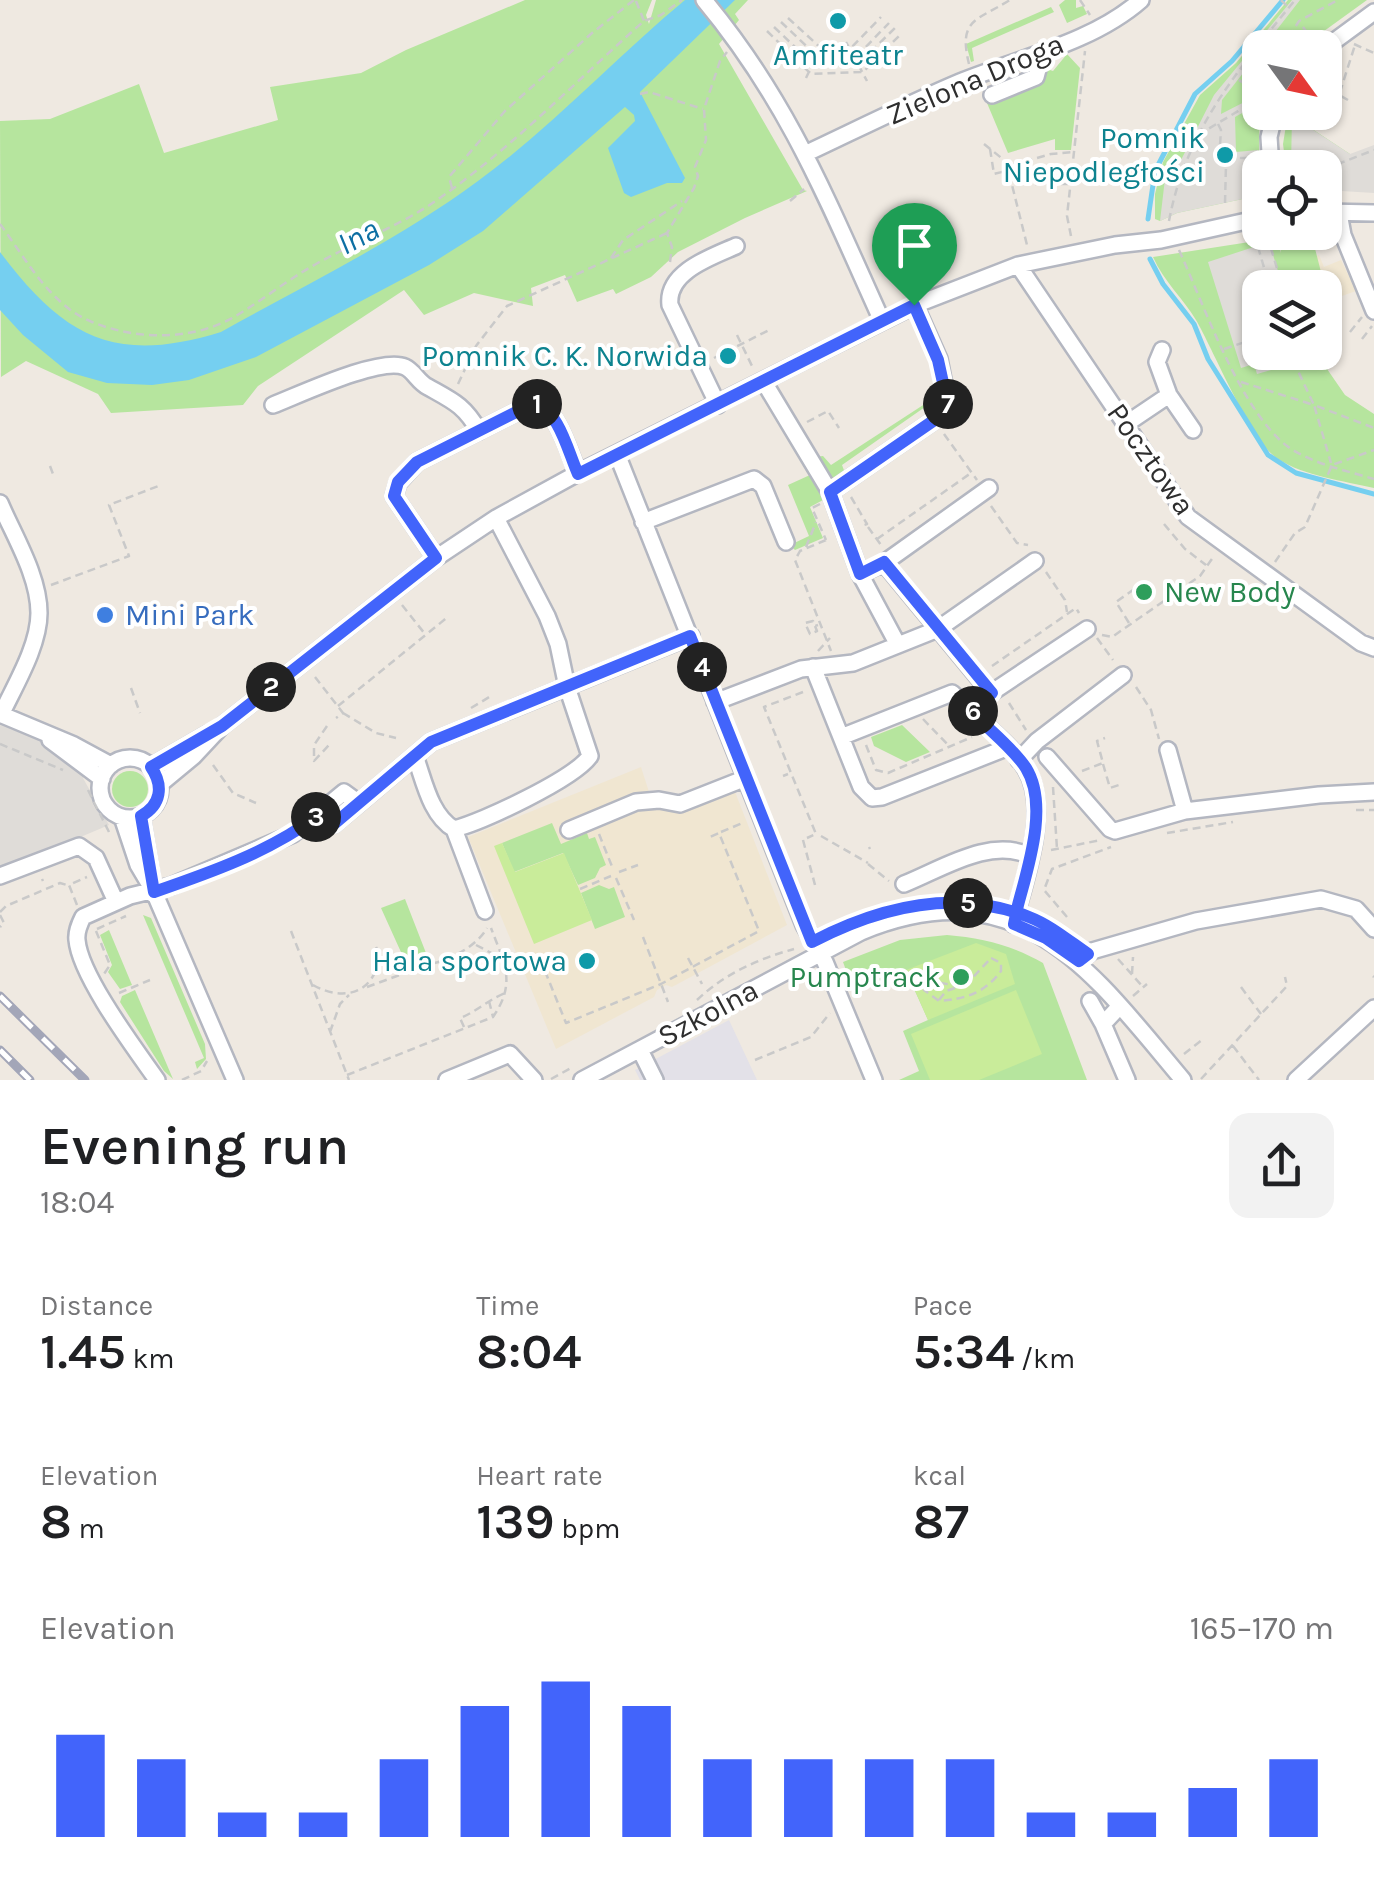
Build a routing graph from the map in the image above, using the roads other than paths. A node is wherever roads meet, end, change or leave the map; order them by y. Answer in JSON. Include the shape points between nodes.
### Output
{"nodes":[{"id":1,"x":704,"y":0,"type":"edge"},
{"id":2,"x":1141,"y":0,"type":"edge"},
{"id":3,"x":1374,"y":12,"type":"edge"},
{"id":4,"x":1340,"y":30,"type":"edge"},
{"id":5,"x":1043,"y":51,"type":"junction"},
{"id":6,"x":992,"y":95,"type":"dead end"},
{"id":7,"x":807,"y":154,"type":"junction"},
{"id":8,"x":1342,"y":212,"type":"edge"},
{"id":9,"x":1374,"y":213,"type":"edge"},
{"id":10,"x":1242,"y":222,"type":"edge"},
{"id":11,"x":1342,"y":235,"type":"edge"},
{"id":12,"x":736,"y":246,"type":"dead end"},
{"id":13,"x":1018,"y":264,"type":"junction"},
{"id":14,"x":914,"y":305,"type":"junction"},
{"id":15,"x":1374,"y":311,"type":"edge"},
{"id":16,"x":882,"y":321,"type":"junction"},
{"id":17,"x":1162,"y":350,"type":"dead end"},
{"id":18,"x":759,"y":376,"type":"junction"},
{"id":19,"x":1169,"y":395,"type":"junction"},
{"id":20,"x":273,"y":405,"type":"dead end"},
{"id":21,"x":718,"y":405,"type":"junction"},
{"id":22,"x":1126,"y":424,"type":"junction"},
{"id":23,"x":1193,"y":430,"type":"dead end"},
{"id":24,"x":479,"y":431,"type":"junction"},
{"id":25,"x":617,"y":454,"type":"junction"},
{"id":26,"x":578,"y":474,"type":"junction"},
{"id":27,"x":978,"y":479,"type":"road end"},
{"id":28,"x":830,"y":492,"type":"junction"},
{"id":29,"x":0,"y":503,"type":"edge"},
{"id":30,"x":496,"y":518,"type":"junction"},
{"id":31,"x":643,"y":522,"type":"junction"},
{"id":32,"x":786,"y":542,"type":"dead end"},
{"id":33,"x":885,"y":557,"type":"junction"},
{"id":34,"x":436,"y":558,"type":"junction"},
{"id":35,"x":1034,"y":561,"type":"dead end"},
{"id":36,"x":860,"y":574,"type":"junction"},
{"id":37,"x":938,"y":629,"type":"junction"},
{"id":38,"x":1090,"y":631,"type":"road end"},
{"id":39,"x":690,"y":636,"type":"junction"},
{"id":40,"x":898,"y":645,"type":"junction"},
{"id":41,"x":1374,"y":648,"type":"edge"},
{"id":42,"x":813,"y":663,"type":"junction"},
{"id":43,"x":1123,"y":675,"type":"road end"},
{"id":44,"x":567,"y":687,"type":"junction"},
{"id":45,"x":995,"y":691,"type":"junction"},
{"id":46,"x":716,"y":702,"type":"junction"},
{"id":47,"x":972,"y":712,"type":"junction"},
{"id":48,"x":1,"y":715,"type":"edge"},
{"id":49,"x":222,"y":726,"type":"junction"},
{"id":50,"x":841,"y":737,"type":"junction"},
{"id":51,"x":1006,"y":748,"type":"junction"},
{"id":52,"x":1168,"y":750,"type":"road end"},
{"id":53,"x":416,"y":756,"type":"junction"},
{"id":54,"x":1047,"y":757,"type":"dead end"},
{"id":55,"x":1019,"y":760,"type":"junction"},
{"id":56,"x":151,"y":767,"type":"junction"},
{"id":57,"x":99,"y":776,"type":"junction"},
{"id":58,"x":746,"y":778,"type":"junction"},
{"id":59,"x":160,"y":784,"type":"junction"},
{"id":60,"x":1374,"y":792,"type":"edge"},
{"id":61,"x":1185,"y":812,"type":"junction"},
{"id":62,"x":141,"y":816,"type":"junction"},
{"id":63,"x":122,"y":817,"type":"junction"},
{"id":64,"x":454,"y":829,"type":"junction"},
{"id":65,"x":570,"y":830,"type":"dead end"},
{"id":66,"x":1032,"y":852,"type":"junction"},
{"id":67,"x":0,"y":876,"type":"edge"},
{"id":68,"x":898,"y":883,"type":"road end"},
{"id":69,"x":154,"y":892,"type":"junction"},
{"id":70,"x":116,"y":902,"type":"junction"},
{"id":71,"x":485,"y":911,"type":"dead end"},
{"id":72,"x":1014,"y":924,"type":"junction"},
{"id":73,"x":1374,"y":928,"type":"edge"},
{"id":74,"x":816,"y":947,"type":"junction"},
{"id":75,"x":1079,"y":961,"type":"junction"},
{"id":76,"x":1090,"y":1001,"type":"dead end"},
{"id":77,"x":1126,"y":1002,"type":"junction"},
{"id":78,"x":1374,"y":1008,"type":"edge"},
{"id":79,"x":1104,"y":1024,"type":"junction"},
{"id":80,"x":640,"y":1050,"type":"junction"},
{"id":81,"x":228,"y":1077,"type":"edge"},
{"id":82,"x":158,"y":1080,"type":"edge"},
{"id":83,"x":447,"y":1080,"type":"edge"},
{"id":84,"x":534,"y":1080,"type":"edge"},
{"id":85,"x":582,"y":1080,"type":"edge"},
{"id":86,"x":655,"y":1080,"type":"edge"},
{"id":87,"x":874,"y":1080,"type":"edge"},
{"id":88,"x":1127,"y":1080,"type":"edge"},
{"id":89,"x":1182,"y":1080,"type":"edge"},
{"id":90,"x":1296,"y":1080,"type":"edge"}],
"edges":[{"from":1,"to":7,"type":"street","via":[[757,68]]},
{"from":2,"to":5,"type":"street","name":"Zielona Droga"},
{"from":3,"to":4,"type":"street"},
{"from":5,"to":6,"type":"street","via":[[1036,77]]},
{"from":5,"to":7,"type":"street","name":"Zielona Droga"},
{"from":7,"to":16,"type":"street"},
{"from":8,"to":9,"type":"street"},
{"from":10,"to":13,"type":"street"},
{"from":11,"to":15,"type":"street"},
{"from":12,"to":21,"type":"street","via":[[686,272],[671,288],[670,305]]},
{"from":13,"to":14,"type":"street"},
{"from":13,"to":22,"type":"street","name":"Pocztowa"},
{"from":14,"to":16,"type":"street"},
{"from":14,"to":28,"type":"street","via":[[938,360],[949,410]]},
{"from":16,"to":18,"type":"street"},
{"from":17,"to":19,"type":"street","via":[[1157,362]]},
{"from":18,"to":21,"type":"street"},
{"from":18,"to":28,"type":"street"},
{"from":19,"to":22,"type":"street"},
{"from":19,"to":23,"type":"street"},
{"from":20,"to":24,"type":"street","via":[[390,364],[410,369],[420,383],[466,409]]},
{"from":21,"to":25,"type":"street"},
{"from":22,"to":41,"type":"street","name":"Pocztowa","via":[[1188,516]]},
{"from":24,"to":26,"type":"street","via":[[534,403],[543,406]]},
{"from":24,"to":34,"type":"street","via":[[417,462],[398,482],[394,496]]},
{"from":25,"to":26,"type":"street"},
{"from":25,"to":31,"type":"street"},
{"from":26,"to":30,"type":"street"},
{"from":27,"to":33,"type":"street"},
{"from":28,"to":36,"type":"street"},
{"from":29,"to":48,"type":"street","via":[[33,578],[39,611]]},
{"from":30,"to":34,"type":"street"},
{"from":30,"to":44,"type":"street","via":[[547,616]]},
{"from":31,"to":32,"type":"street","via":[[754,479]]},
{"from":31,"to":39,"type":"street"},
{"from":33,"to":36,"type":"street"},
{"from":33,"to":37,"type":"street"},
{"from":34,"to":49,"type":"street"},
{"from":35,"to":37,"type":"street"},
{"from":36,"to":40,"type":"street"},
{"from":37,"to":40,"type":"street"},
{"from":37,"to":45,"type":"street"},
{"from":38,"to":45,"type":"street"},
{"from":39,"to":44,"type":"street"},
{"from":39,"to":46,"type":"street"},
{"from":40,"to":42,"type":"street","via":[[853,663]]},
{"from":42,"to":46,"type":"street"},
{"from":42,"to":50,"type":"street"},
{"from":43,"to":55,"type":"street"},
{"from":44,"to":53,"type":"street","via":[[431,742]]},
{"from":44,"to":64,"type":"street","via":[[588,749],[586,762]]},
{"from":45,"to":47,"type":"street"},
{"from":46,"to":58,"type":"street"},
{"from":47,"to":50,"type":"street","via":[[952,693]]},
{"from":47,"to":51,"type":"street"},
{"from":48,"to":57,"type":"street","via":[[40,731]]},
{"from":49,"to":56,"type":"street"},
{"from":49,"to":59,"type":"street"},
{"from":50,"to":51,"type":"street","via":[[872,798]]},
{"from":51,"to":55,"type":"street"},
{"from":52,"to":61,"type":"street"},
{"from":53,"to":64,"type":"street","via":[[432,803]]},
{"from":53,"to":69,"type":"street","via":[[359,803],[344,792],[276,842]]},
{"from":54,"to":61,"type":"street","via":[[1110,830]]},
{"from":55,"to":66,"type":"street","via":[[1032,780]]},
{"from":56,"to":57,"type":"street","via":[[132,758]]},
{"from":56,"to":59,"type":"street"},
{"from":57,"to":63,"type":"street","via":[[104,802]]},
{"from":58,"to":65,"type":"street","via":[[680,804],[636,802]]},
{"from":58,"to":74,"type":"street"},
{"from":59,"to":62,"type":"street","via":[[156,804]]},
{"from":60,"to":61,"type":"street"},
{"from":62,"to":63,"type":"street"},
{"from":62,"to":69,"type":"street"},
{"from":63,"to":69,"type":"street"},
{"from":64,"to":71,"type":"street"},
{"from":66,"to":68,"type":"street","via":[[988,850]]},
{"from":66,"to":72,"type":"street"},
{"from":67,"to":70,"type":"street","via":[[79,846],[94,855]]},
{"from":69,"to":70,"type":"street"},
{"from":69,"to":81,"type":"street"},
{"from":70,"to":82,"type":"street","via":[[83,918],[77,942],[106,1004]]},
{"from":72,"to":74,"type":"street","name":"Szkolna","via":[[956,912],[910,916]]},
{"from":72,"to":75,"type":"street","name":"Szkolna"},
{"from":73,"to":75,"type":"street","via":[[1356,909],[1321,899],[1196,921],[1092,951]]},
{"from":74,"to":80,"type":"street","name":"Szkolna"},
{"from":74,"to":87,"type":"street"},
{"from":75,"to":77,"type":"street","name":"Szkolna"},
{"from":76,"to":79,"type":"street"},
{"from":77,"to":79,"type":"street"},
{"from":77,"to":89,"type":"street","name":"Szkolna"},
{"from":78,"to":90,"type":"street"},
{"from":79,"to":88,"type":"street"},
{"from":80,"to":85,"type":"street","name":"Szkolna"},
{"from":80,"to":86,"type":"street"},
{"from":83,"to":84,"type":"street","via":[[510,1054]]}]}
